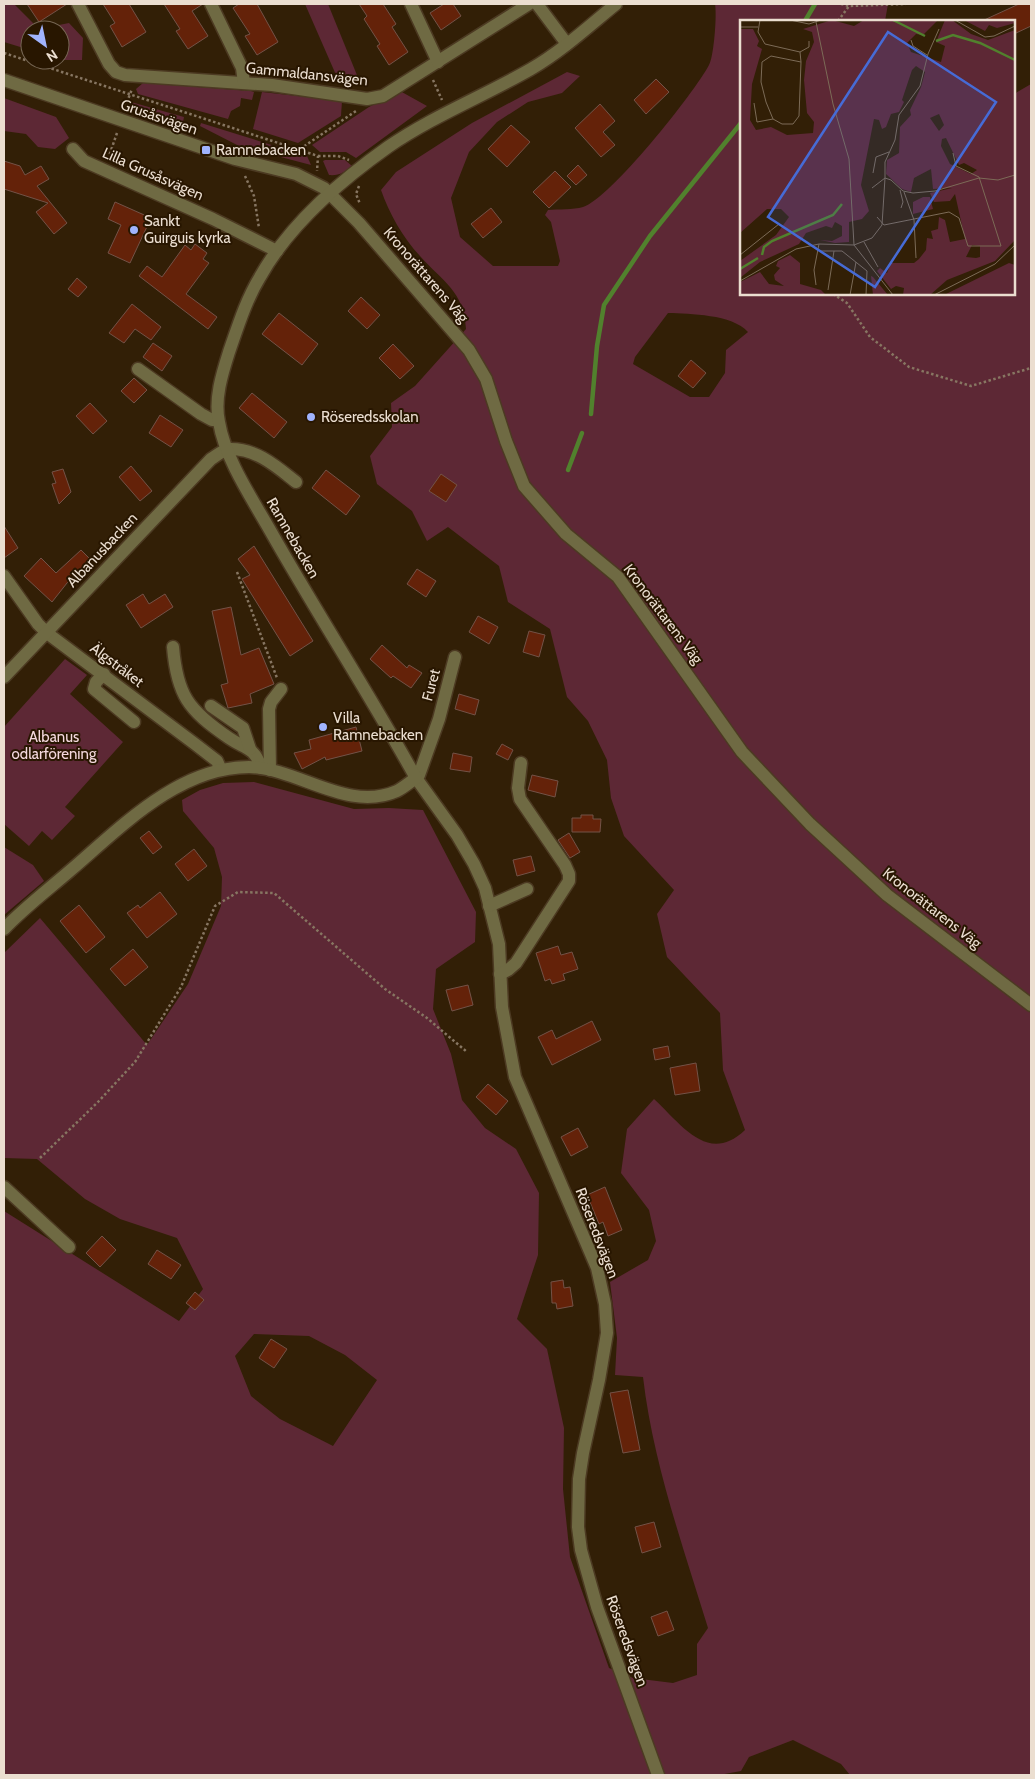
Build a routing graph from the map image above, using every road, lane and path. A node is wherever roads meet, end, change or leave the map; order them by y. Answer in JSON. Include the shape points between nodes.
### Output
{"nodes":[{"id":1,"x":78,"y":4,"type":"edge"},
{"id":2,"x":211,"y":4,"type":"edge"},
{"id":3,"x":411,"y":4,"type":"edge"},
{"id":4,"x":529,"y":4,"type":"edge"},
{"id":5,"x":537,"y":4,"type":"edge"},
{"id":6,"x":616,"y":4,"type":"edge"},
{"id":7,"x":841,"y":4,"type":"edge"},
{"id":8,"x":906,"y":4,"type":"edge"},
{"id":9,"x":849,"y":6,"type":"junction"},
{"id":10,"x":839,"y":20,"type":"edge"},
{"id":11,"x":567,"y":44,"type":"junction"},
{"id":12,"x":4,"y":53,"type":"edge"},
{"id":13,"x":438,"y":62,"type":"junction"},
{"id":14,"x":4,"y":80,"type":"edge"},
{"id":15,"x":244,"y":83,"type":"junction"},
{"id":16,"x":435,"y":85,"type":"dead end"},
{"id":17,"x":127,"y":100,"type":"dead end"},
{"id":18,"x":444,"y":104,"type":"dead end"},
{"id":19,"x":125,"y":108,"type":"dead end"},
{"id":20,"x":358,"y":109,"type":"dead end"},
{"id":21,"x":114,"y":140,"type":"dead end"},
{"id":22,"x":73,"y":149,"type":"dead end"},
{"id":23,"x":300,"y":149,"type":"junction"},
{"id":24,"x":109,"y":156,"type":"dead end"},
{"id":25,"x":318,"y":156,"type":"junction"},
{"id":26,"x":354,"y":162,"type":"dead end"},
{"id":27,"x":244,"y":172,"type":"dead end"},
{"id":28,"x":312,"y":182,"type":"junction"},
{"id":29,"x":332,"y":194,"type":"junction"},
{"id":30,"x":259,"y":228,"type":"dead end"},
{"id":31,"x":277,"y":251,"type":"junction"},
{"id":32,"x":835,"y":295,"type":"edge"},
{"id":33,"x":1031,"y":368,"type":"edge"},
{"id":34,"x":138,"y":369,"type":"dead end"},
{"id":35,"x":218,"y":420,"type":"junction"},
{"id":36,"x":227,"y":449,"type":"junction"},
{"id":37,"x":296,"y":482,"type":"dead end"},
{"id":38,"x":237,"y":572,"type":"dead end"},
{"id":39,"x":4,"y":576,"type":"edge"},
{"id":40,"x":47,"y":633,"type":"junction"},
{"id":41,"x":173,"y":647,"type":"dead end"},
{"id":42,"x":455,"y":656,"type":"dead end"},
{"id":43,"x":104,"y":674,"type":"junction"},
{"id":44,"x":4,"y":677,"type":"edge"},
{"id":45,"x":281,"y":689,"type":"joint"},
{"id":46,"x":211,"y":706,"type":"dead end"},
{"id":47,"x":134,"y":722,"type":"dead end"},
{"id":48,"x":250,"y":750,"type":"junction"},
{"id":49,"x":521,"y":763,"type":"dead end"},
{"id":50,"x":265,"y":769,"type":"junction"},
{"id":51,"x":221,"y":770,"type":"junction"},
{"id":52,"x":416,"y":778,"type":"junction"},
{"id":53,"x":527,"y":888,"type":"dead end"},
{"id":54,"x":489,"y":906,"type":"junction"},
{"id":55,"x":4,"y":929,"type":"edge"},
{"id":56,"x":500,"y":974,"type":"junction"},
{"id":57,"x":1031,"y":1005,"type":"edge"},
{"id":58,"x":467,"y":1052,"type":"dead end"},
{"id":59,"x":40,"y":1158,"type":"dead end"},
{"id":60,"x":4,"y":1187,"type":"edge"},
{"id":61,"x":70,"y":1247,"type":"dead end"},
{"id":62,"x":658,"y":1775,"type":"edge"}],
"edges":[{"from":1,"to":15,"type":"street","name":"Gammaldansvägen","via":[[100,50],[116,72]]},
{"from":2,"to":15,"type":"street","via":[[242,68]]},
{"from":3,"to":13,"type":"street"},
{"from":4,"to":13,"type":"street","name":"Gammaldansvägen"},
{"from":5,"to":11,"type":"street"},
{"from":6,"to":11,"type":"street","name":"Ramnebacken"},
{"from":7,"to":9,"type":"path"},
{"from":8,"to":9,"type":"path"},
{"from":9,"to":10,"type":"path"},
{"from":11,"to":29,"type":"street","name":"Ramnebacken","via":[[532,68],[389,147]]},
{"from":12,"to":23,"type":"path"},
{"from":13,"to":15,"type":"street","name":"Gammaldansvägen","via":[[383,96],[367,99]]},
{"from":14,"to":28,"type":"street","name":"Grusåsvägen","via":[[206,150],[296,174]]},
{"from":16,"to":18,"type":"path"},
{"from":17,"to":19,"type":"path"},
{"from":20,"to":23,"type":"path"},
{"from":21,"to":24,"type":"path"},
{"from":22,"to":31,"type":"street","name":"Lilla Grusåsvägen","via":[[84,161]]},
{"from":23,"to":25,"type":"path"},
{"from":25,"to":26,"type":"path","via":[[338,156]]},
{"from":25,"to":28,"type":"path","via":[[317,172]]},
{"from":27,"to":30,"type":"path","via":[[254,196]]},
{"from":28,"to":29,"type":"street","name":"Grusåsvägen"},
{"from":29,"to":31,"type":"street","name":"Ramnebacken"},
{"from":29,"to":57,"type":"street","name":"Kronorättarens Väg","via":[[469,350],[486,379],[524,486],[566,534],[618,576],[742,752],[810,824],[887,895]]},
{"from":31,"to":35,"type":"street","name":"Ramnebacken","via":[[260,277],[239,321],[220,385]]},
{"from":32,"to":33,"type":"path","via":[[847,303],[870,337],[909,367],[971,386]]},
{"from":34,"to":35,"type":"street","via":[[201,414]]},
{"from":35,"to":36,"type":"street","name":"Ramnebacken"},
{"from":36,"to":37,"type":"street","via":[[266,459]]},
{"from":36,"to":40,"type":"street","name":"Albanusbacken","via":[[211,459]]},
{"from":36,"to":52,"type":"street","name":"Ramnebacken","via":[[298,580]]},
{"from":38,"to":45,"type":"path"},
{"from":39,"to":40,"type":"street","name":"Älgstråket"},
{"from":40,"to":43,"type":"street","name":"Älgstråket"},
{"from":40,"to":44,"type":"street","name":"Albanusbacken"},
{"from":41,"to":48,"type":"street","via":[[175,674],[185,699],[229,738]]},
{"from":42,"to":52,"type":"street","name":"Furet","via":[[439,719]]},
{"from":43,"to":47,"type":"street","via":[[94,689]]},
{"from":43,"to":51,"type":"street","name":"Älgstråket","via":[[217,761]]},
{"from":45,"to":50,"type":"street","via":[[269,709]]},
{"from":46,"to":48,"type":"street","via":[[243,728]]},
{"from":48,"to":50,"type":"street","via":[[258,756]]},
{"from":49,"to":56,"type":"street","via":[[520,799],[565,865],[569,881],[516,962]]},
{"from":50,"to":51,"type":"street"},
{"from":50,"to":52,"type":"street","via":[[347,795],[365,797],[396,791]]},
{"from":51,"to":55,"type":"street","via":[[194,779],[123,824],[22,909]]},
{"from":52,"to":54,"type":"street","name":"Röseredsvägen","via":[[474,864]]},
{"from":53,"to":54,"type":"street"},
{"from":54,"to":56,"type":"street","name":"Röseredsvägen","via":[[499,944]]},
{"from":56,"to":62,"type":"street","name":"Röseredsvägen","via":[[502,1008],[515,1077],[597,1268],[605,1304],[607,1333],[582,1453],[578,1527],[597,1607]]},
{"from":58,"to":59,"type":"path","via":[[427,1018],[385,989],[274,894],[238,892],[215,906],[180,987],[135,1062]]},
{"from":60,"to":61,"type":"street"}]}
